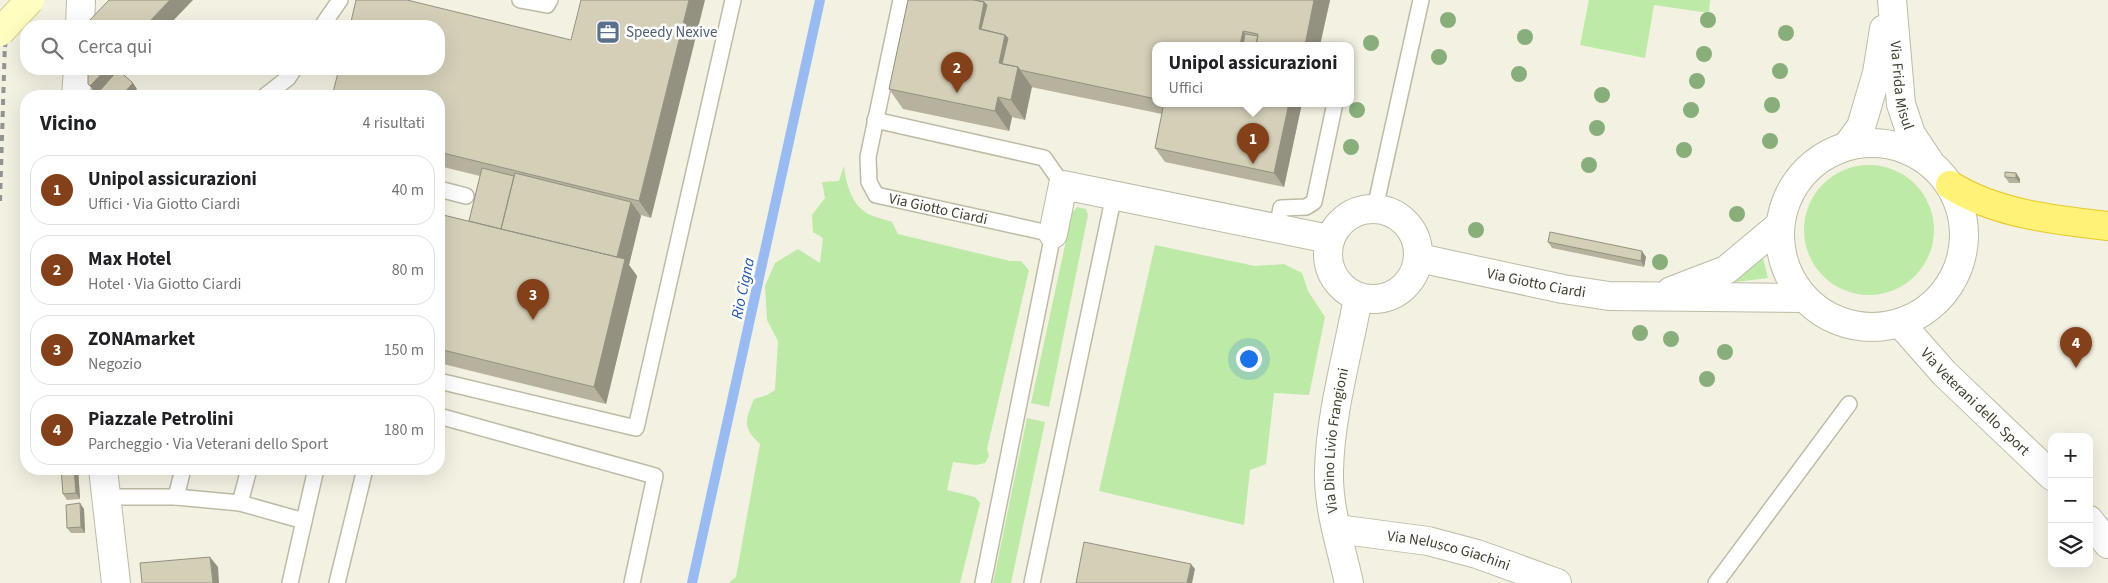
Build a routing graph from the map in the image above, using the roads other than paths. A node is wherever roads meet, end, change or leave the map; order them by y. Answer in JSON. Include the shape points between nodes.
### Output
{"nodes":[{"id":1,"x":30,"y":0,"type":"edge"},
{"id":2,"x":340,"y":0,"type":"edge"},
{"id":3,"x":520,"y":0,"type":"edge"},
{"id":4,"x":550,"y":0,"type":"edge"},
{"id":5,"x":733,"y":0,"type":"edge"},
{"id":6,"x":901,"y":0,"type":"edge"},
{"id":7,"x":1421,"y":0,"type":"edge"},
{"id":8,"x":1890,"y":0,"type":"edge"},
{"id":9,"x":326,"y":20,"type":"edge"},
{"id":10,"x":0,"y":32,"type":"edge"},
{"id":11,"x":78,"y":75,"type":"edge"},
{"id":12,"x":290,"y":75,"type":"edge"},
{"id":13,"x":76,"y":90,"type":"edge"},
{"id":14,"x":273,"y":90,"type":"edge"},
{"id":15,"x":1334,"y":107,"type":"edge"},
{"id":16,"x":875,"y":120,"type":"junction"},
{"id":17,"x":1847,"y":146,"type":"junction"},
{"id":18,"x":1932,"y":164,"type":"junction"},
{"id":19,"x":1063,"y":185,"type":"junction"},
{"id":20,"x":1950,"y":185,"type":"junction"},
{"id":21,"x":445,"y":191,"type":"edge"},
{"id":22,"x":1114,"y":195,"type":"junction"},
{"id":23,"x":466,"y":196,"type":"dead end"},
{"id":24,"x":1375,"y":208,"type":"junction"},
{"id":25,"x":1780,"y":225,"type":"junction"},
{"id":26,"x":2108,"y":226,"type":"edge"},
{"id":27,"x":1277,"y":229,"type":"junction"},
{"id":28,"x":1053,"y":234,"type":"junction"},
{"id":29,"x":1329,"y":239,"type":"junction"},
{"id":30,"x":1418,"y":258,"type":"junction"},
{"id":31,"x":1655,"y":297,"type":"junction"},
{"id":32,"x":1358,"y":298,"type":"junction"},
{"id":33,"x":1804,"y":298,"type":"junction"},
{"id":34,"x":1900,"y":323,"type":"junction"},
{"id":35,"x":445,"y":382,"type":"edge"},
{"id":36,"x":1849,"y":404,"type":"dead end"},
{"id":37,"x":445,"y":418,"type":"edge"},
{"id":38,"x":2048,"y":472,"type":"edge"},
{"id":39,"x":104,"y":475,"type":"edge"},
{"id":40,"x":182,"y":475,"type":"edge"},
{"id":41,"x":247,"y":475,"type":"edge"},
{"id":42,"x":315,"y":475,"type":"edge"},
{"id":43,"x":363,"y":475,"type":"edge"},
{"id":44,"x":176,"y":497,"type":"junction"},
{"id":45,"x":106,"y":498,"type":"junction"},
{"id":46,"x":240,"y":503,"type":"junction"},
{"id":47,"x":304,"y":521,"type":"junction"},
{"id":48,"x":2091,"y":523,"type":"edge"},
{"id":49,"x":1337,"y":530,"type":"junction"},
{"id":50,"x":2108,"y":544,"type":"edge"},
{"id":51,"x":116,"y":583,"type":"edge"},
{"id":52,"x":290,"y":583,"type":"edge"},
{"id":53,"x":336,"y":583,"type":"edge"},
{"id":54,"x":632,"y":583,"type":"edge"},
{"id":55,"x":983,"y":583,"type":"edge"},
{"id":56,"x":1032,"y":583,"type":"edge"},
{"id":57,"x":1349,"y":583,"type":"edge"},
{"id":58,"x":1557,"y":583,"type":"edge"},
{"id":59,"x":1716,"y":583,"type":"edge"}],
"edges":[{"from":1,"to":10,"type":"main road","bridge":true},
{"from":2,"to":9,"type":"lane"},
{"from":3,"to":4,"type":"lane","via":[[547,5]]},
{"from":5,"to":35,"type":"lane","via":[[636,428]]},
{"from":6,"to":16,"type":"lane","name":"Via Giotto Ciardi"},
{"from":7,"to":24,"type":"lane"},
{"from":8,"to":17,"type":"street","name":"Via Frida Misul","via":[[1877,73],[1861,127]]},
{"from":8,"to":18,"type":"street","name":"Via Frida Misul","via":[[1901,104],[1911,134]]},
{"from":11,"to":13,"type":"street"},
{"from":12,"to":14,"type":"lane"},
{"from":15,"to":27,"type":"lane","via":[[1314,202],[1306,207],[1281,208]]},
{"from":16,"to":19,"type":"lane","via":[[1044,158]]},
{"from":16,"to":28,"type":"lane","name":"Via Giotto Ciardi","via":[[868,156],[869,182],[876,195]]},
{"from":17,"to":18,"type":"street","via":[[1876,143],[1906,149]]},
{"from":17,"to":25,"type":"street","via":[[1822,158],[1801,175],[1787,199]]},
{"from":18,"to":20,"type":"street"},
{"from":19,"to":22,"type":"street"},
{"from":19,"to":28,"type":"street"},
{"from":20,"to":26,"type":"highway","via":[[1983,202],[2044,217]]},
{"from":20,"to":34,"type":"street","via":[[1962,210],[1965,238],[1960,266],[1946,291],[1926,311]]},
{"from":21,"to":23,"type":"lane"},
{"from":22,"to":27,"type":"street"},
{"from":22,"to":56,"type":"lane"},
{"from":24,"to":29,"type":"street","via":[[1352,213]]},
{"from":24,"to":30,"type":"street","via":[[1398,216],[1408,224],[1418,246]]},
{"from":25,"to":31,"type":"street","name":"Via Giotto Ciardi","via":[[1726,270]]},
{"from":25,"to":33,"type":"street","via":[[1781,252],[1789,276]]},
{"from":27,"to":29,"type":"street"},
{"from":28,"to":55,"type":"lane"},
{"from":29,"to":32,"type":"street","via":[[1327,254],[1335,281]]},
{"from":30,"to":31,"type":"street","name":"Via Giotto Ciardi","via":[[1563,289],[1609,296]]},
{"from":30,"to":32,"type":"street","via":[[1416,271],[1398,292],[1372,300]]},
{"from":31,"to":33,"type":"street","name":"Via Giotto Ciardi"},
{"from":32,"to":49,"type":"street","name":"Via Dino Livio Frangioni","via":[[1338,402],[1329,471]]},
{"from":33,"to":34,"type":"street","via":[[1824,314],[1848,324],[1874,328]]},
{"from":34,"to":38,"type":"street","name":"Via Veterani dello Sport","via":[[1944,373]]},
{"from":36,"to":59,"type":"lane"},
{"from":37,"to":54,"type":"lane","via":[[655,476]]},
{"from":39,"to":45,"type":"street"},
{"from":40,"to":44,"type":"lane"},
{"from":41,"to":46,"type":"lane"},
{"from":42,"to":47,"type":"lane"},
{"from":43,"to":53,"type":"lane"},
{"from":44,"to":45,"type":"lane"},
{"from":44,"to":46,"type":"lane"},
{"from":45,"to":51,"type":"street"},
{"from":46,"to":47,"type":"lane"},
{"from":47,"to":52,"type":"lane"},
{"from":48,"to":50,"type":"street"},
{"from":49,"to":57,"type":"street","name":"Via Dino Livio Frangioni"},
{"from":49,"to":58,"type":"street","name":"Via Nelusco Giachini","via":[[1428,541]]}]}
